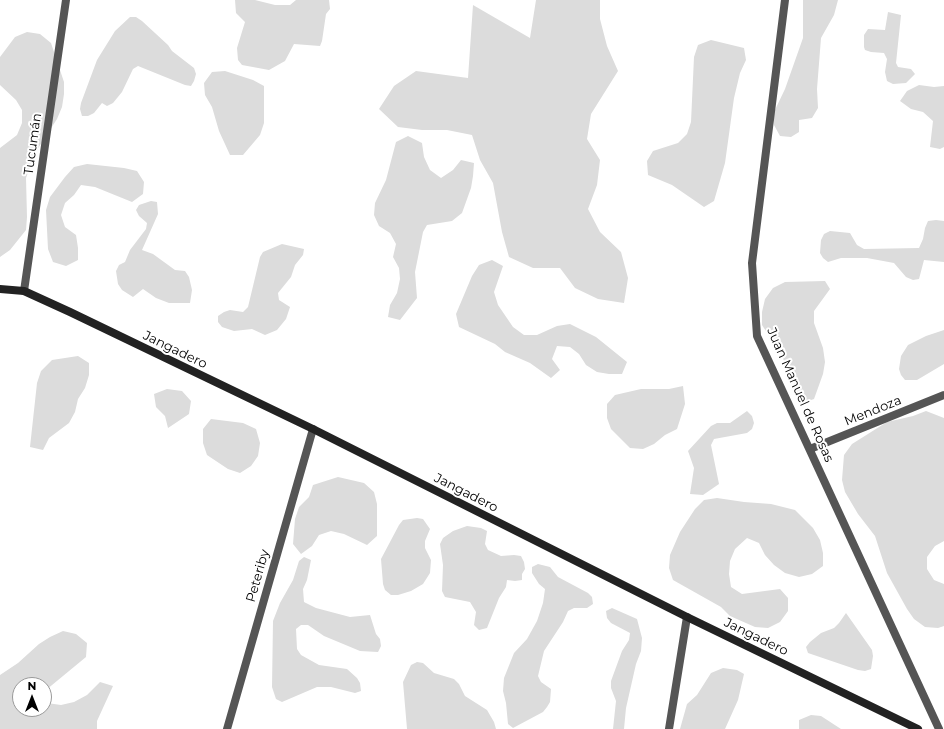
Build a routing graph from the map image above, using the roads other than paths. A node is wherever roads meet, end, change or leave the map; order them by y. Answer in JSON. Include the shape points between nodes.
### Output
{"nodes":[{"id":1,"x":66,"y":0,"type":"edge"},
{"id":2,"x":785,"y":0,"type":"edge"},
{"id":3,"x":0,"y":289,"type":"edge"},
{"id":4,"x":24,"y":291,"type":"junction"},
{"id":5,"x":944,"y":395,"type":"edge"},
{"id":6,"x":312,"y":430,"type":"junction"},
{"id":7,"x":810,"y":449,"type":"junction"},
{"id":8,"x":686,"y":617,"type":"junction"},
{"id":9,"x":226,"y":729,"type":"edge"},
{"id":10,"x":669,"y":729,"type":"edge"},
{"id":11,"x":918,"y":729,"type":"edge"},
{"id":12,"x":939,"y":729,"type":"edge"}],
"edges":[{"from":1,"to":4,"type":"street","name":"Tucumán"},
{"from":2,"to":7,"type":"street","name":"Juan Manuel de Rosas","via":[[752,263],[757,336]]},
{"from":3,"to":4,"type":"main road","name":"Jangadero"},
{"from":4,"to":6,"type":"main road","name":"Jangadero"},
{"from":5,"to":7,"type":"street","name":"Mendoza"},
{"from":6,"to":8,"type":"main road","name":"Jangadero"},
{"from":6,"to":9,"type":"street","name":"Peteriby"},
{"from":7,"to":12,"type":"street","name":"Juan Manuel de Rosas"},
{"from":8,"to":10,"type":"street"},
{"from":8,"to":11,"type":"main road","name":"Jangadero"}]}
